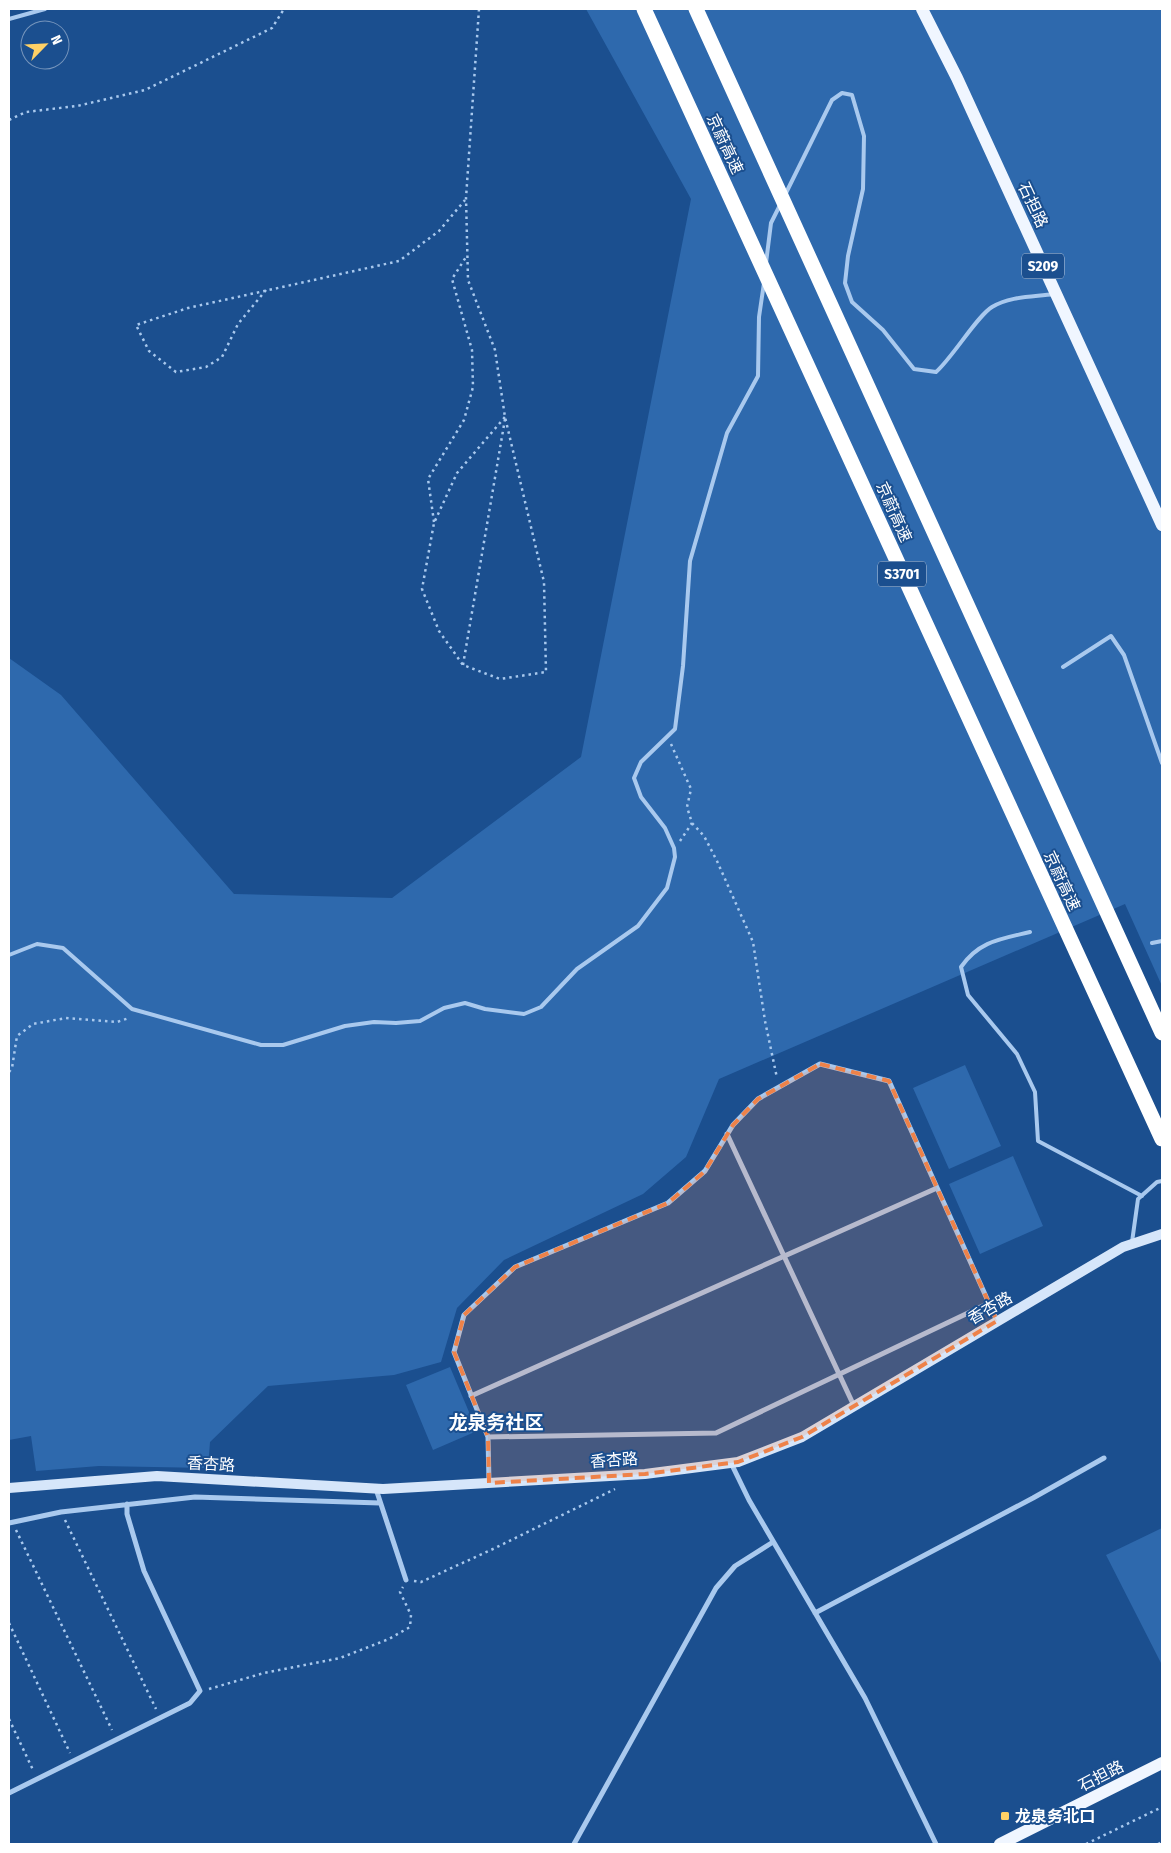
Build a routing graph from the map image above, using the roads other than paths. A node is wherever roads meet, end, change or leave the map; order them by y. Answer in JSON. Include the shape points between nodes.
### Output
{"nodes":[{"id":1,"x":45,"y":9,"type":"edge"},
{"id":2,"x":644,"y":9,"type":"edge"},
{"id":3,"x":696,"y":9,"type":"edge"},
{"id":4,"x":922,"y":9,"type":"edge"},
{"id":5,"x":9,"y":19,"type":"edge"},
{"id":6,"x":1056,"y":294,"type":"junction"},
{"id":7,"x":1162,"y":525,"type":"edge"},
{"id":8,"x":1063,"y":667,"type":"dead end"},
{"id":9,"x":1162,"y":763,"type":"edge"},
{"id":10,"x":1030,"y":932,"type":"dead end"},
{"id":11,"x":1162,"y":941,"type":"edge"},
{"id":12,"x":1152,"y":943,"type":"dead end"},
{"id":13,"x":9,"y":955,"type":"edge"},
{"id":14,"x":1162,"y":1033,"type":"edge"},
{"id":15,"x":728,"y":1134,"type":"junction"},
{"id":16,"x":1162,"y":1139,"type":"edge"},
{"id":17,"x":1162,"y":1181,"type":"edge"},
{"id":18,"x":938,"y":1188,"type":"junction"},
{"id":19,"x":1142,"y":1196,"type":"junction"},
{"id":20,"x":1162,"y":1234,"type":"edge"},
{"id":21,"x":1131,"y":1244,"type":"junction"},
{"id":22,"x":785,"y":1256,"type":"junction"},
{"id":23,"x":989,"y":1303,"type":"junction"},
{"id":24,"x":997,"y":1321,"type":"junction"},
{"id":25,"x":839,"y":1373,"type":"junction"},
{"id":26,"x":471,"y":1396,"type":"junction"},
{"id":27,"x":854,"y":1406,"type":"junction"},
{"id":28,"x":488,"y":1437,"type":"junction"},
{"id":29,"x":1104,"y":1458,"type":"dead end"},
{"id":30,"x":731,"y":1463,"type":"junction"},
{"id":31,"x":489,"y":1483,"type":"junction"},
{"id":32,"x":9,"y":1488,"type":"edge"},
{"id":33,"x":376,"y":1489,"type":"junction"},
{"id":34,"x":380,"y":1503,"type":"junction"},
{"id":35,"x":127,"y":1504,"type":"junction"},
{"id":36,"x":10,"y":1523,"type":"edge"},
{"id":37,"x":773,"y":1542,"type":"junction"},
{"id":38,"x":406,"y":1580,"type":"road end"},
{"id":39,"x":815,"y":1613,"type":"junction"},
{"id":40,"x":1162,"y":1763,"type":"edge"},
{"id":41,"x":9,"y":1793,"type":"edge"},
{"id":42,"x":574,"y":1844,"type":"edge"},
{"id":43,"x":936,"y":1844,"type":"edge"},
{"id":44,"x":1000,"y":1844,"type":"edge"}],
"edges":[{"from":1,"to":5,"type":"lane"},
{"from":2,"to":16,"type":"highway","name":"京蔚高速","number":"S3701"},
{"from":3,"to":14,"type":"highway","name":"京蔚高速","number":"S3701"},
{"from":4,"to":6,"type":"main road","name":"石担路","number":"S209"},
{"from":6,"to":7,"type":"main road","name":"石担路","number":"S209"},
{"from":6,"to":13,"type":"lane","via":[[1012,299],[991,307],[936,372],[914,369],[883,330],[852,302],[845,283],[863,189],[864,136],[852,95],[842,93],[832,100],[772,223],[759,317],[758,376],[727,433],[690,561],[675,729],[641,762],[634,778],[641,797],[665,828],[674,848],[675,857],[667,888],[638,926],[578,969],[541,1007],[524,1014],[465,1003],[444,1008],[420,1021],[345,1026],[283,1045],[261,1045],[132,1009],[62,948],[37,944]]},
{"from":8,"to":9,"type":"lane","via":[[1111,636],[1124,655]]},
{"from":10,"to":19,"type":"lane","via":[[991,941],[970,954],[961,967],[968,995],[1017,1054],[1036,1092],[1038,1141]]},
{"from":11,"to":12,"type":"lane"},
{"from":15,"to":18,"type":"street","via":[[758,1099],[820,1064],[889,1081]]},
{"from":15,"to":22,"type":"street"},
{"from":15,"to":26,"type":"street","via":[[705,1171],[668,1203],[515,1267],[464,1315],[454,1352]]},
{"from":17,"to":19,"type":"lane"},
{"from":18,"to":22,"type":"street"},
{"from":18,"to":23,"type":"street"},
{"from":19,"to":21,"type":"lane","via":[[1138,1199]]},
{"from":20,"to":21,"type":"street","name":"香杏路"},
{"from":21,"to":24,"type":"street","name":"香杏路"},
{"from":22,"to":25,"type":"street"},
{"from":22,"to":26,"type":"street"},
{"from":23,"to":24,"type":"street"},
{"from":23,"to":25,"type":"street"},
{"from":24,"to":27,"type":"street","name":"香杏路"},
{"from":25,"to":27,"type":"street"},
{"from":25,"to":28,"type":"street","via":[[716,1433]]},
{"from":26,"to":28,"type":"street"},
{"from":27,"to":30,"type":"street","name":"香杏路","via":[[802,1437]]},
{"from":28,"to":31,"type":"street"},
{"from":29,"to":39,"type":"street"},
{"from":30,"to":31,"type":"street","name":"香杏路","via":[[645,1474]]},
{"from":30,"to":37,"type":"street"},
{"from":31,"to":33,"type":"street","name":"香杏路"},
{"from":32,"to":33,"type":"street","name":"香杏路","via":[[157,1476]]},
{"from":33,"to":34,"type":"street"},
{"from":34,"to":35,"type":"street","via":[[195,1497]]},
{"from":34,"to":38,"type":"street"},
{"from":35,"to":36,"type":"street","via":[[61,1512]]},
{"from":35,"to":41,"type":"street","via":[[144,1571],[200,1691],[190,1703]]},
{"from":37,"to":39,"type":"street"},
{"from":37,"to":42,"type":"street","via":[[735,1566],[716,1588]]},
{"from":39,"to":43,"type":"street","via":[[865,1698]]},
{"from":40,"to":44,"type":"main road","name":"石担路"}]}
